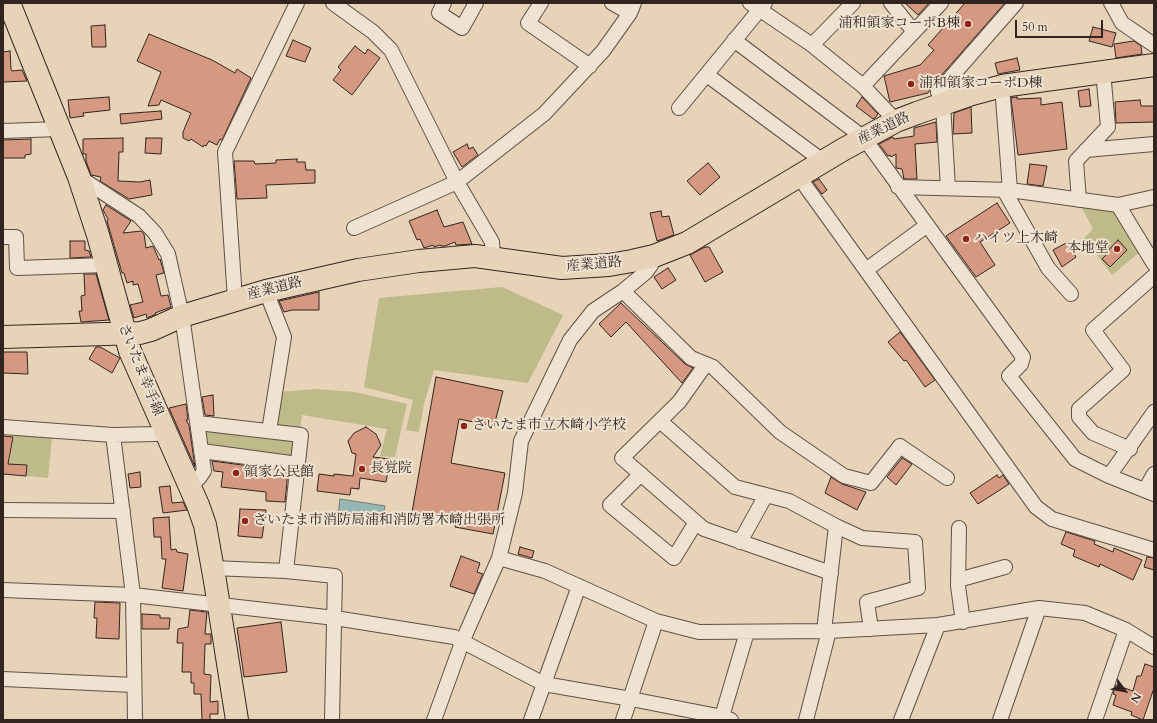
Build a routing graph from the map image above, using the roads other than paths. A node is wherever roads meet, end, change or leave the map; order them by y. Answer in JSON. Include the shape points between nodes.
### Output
{"nodes":[{"id":1,"x":9,"y":3,"type":"edge"},
{"id":2,"x":297,"y":3,"type":"edge"},
{"id":3,"x":333,"y":3,"type":"edge"},
{"id":4,"x":444,"y":3,"type":"edge"},
{"id":5,"x":476,"y":3,"type":"edge"},
{"id":6,"x":540,"y":3,"type":"edge"},
{"id":7,"x":612,"y":3,"type":"edge"},
{"id":8,"x":853,"y":3,"type":"edge"},
{"id":9,"x":891,"y":3,"type":"edge"},
{"id":10,"x":941,"y":3,"type":"edge"},
{"id":11,"x":1016,"y":3,"type":"edge"},
{"id":12,"x":1111,"y":3,"type":"edge"},
{"id":13,"x":758,"y":5,"type":"edge"},
{"id":14,"x":632,"y":8,"type":"edge"},
{"id":15,"x":10,"y":25,"type":"edge"},
{"id":16,"x":914,"y":32,"type":"junction"},
{"id":17,"x":734,"y":40,"type":"junction"},
{"id":18,"x":812,"y":45,"type":"junction"},
{"id":19,"x":1154,"y":45,"type":"edge"},
{"id":20,"x":1154,"y":65,"type":"edge"},
{"id":21,"x":590,"y":66,"type":"junction"},
{"id":22,"x":1104,"y":71,"type":"junction"},
{"id":23,"x":707,"y":75,"type":"junction"},
{"id":24,"x":863,"y":86,"type":"junction"},
{"id":25,"x":1002,"y":86,"type":"junction"},
{"id":26,"x":943,"y":104,"type":"junction"},
{"id":27,"x":679,"y":108,"type":"dead end"},
{"id":28,"x":896,"y":121,"type":"junction"},
{"id":29,"x":59,"y":129,"type":"junction"},
{"id":30,"x":3,"y":131,"type":"edge"},
{"id":31,"x":864,"y":138,"type":"junction"},
{"id":32,"x":1154,"y":144,"type":"edge"},
{"id":33,"x":1086,"y":150,"type":"junction"},
{"id":34,"x":824,"y":162,"type":"junction"},
{"id":35,"x":79,"y":177,"type":"junction"},
{"id":36,"x":799,"y":177,"type":"junction"},
{"id":37,"x":457,"y":182,"type":"junction"},
{"id":38,"x":898,"y":187,"type":"junction"},
{"id":39,"x":948,"y":188,"type":"junction"},
{"id":40,"x":1007,"y":190,"type":"junction"},
{"id":41,"x":1154,"y":197,"type":"edge"},
{"id":42,"x":1080,"y":200,"type":"junction"},
{"id":43,"x":1118,"y":205,"type":"junction"},
{"id":44,"x":926,"y":226,"type":"junction"},
{"id":45,"x":354,"y":228,"type":"dead end"},
{"id":46,"x":3,"y":237,"type":"edge"},
{"id":47,"x":1148,"y":241,"type":"edge"},
{"id":48,"x":654,"y":256,"type":"junction"},
{"id":49,"x":493,"y":257,"type":"junction"},
{"id":50,"x":1154,"y":264,"type":"edge"},
{"id":51,"x":106,"y":265,"type":"junction"},
{"id":52,"x":866,"y":270,"type":"junction"},
{"id":53,"x":1154,"y":276,"type":"edge"},
{"id":54,"x":266,"y":291,"type":"junction"},
{"id":55,"x":623,"y":291,"type":"junction"},
{"id":56,"x":1070,"y":294,"type":"dead end"},
{"id":57,"x":235,"y":299,"type":"junction"},
{"id":58,"x":182,"y":316,"type":"junction"},
{"id":59,"x":124,"y":334,"type":"junction"},
{"id":60,"x":3,"y":337,"type":"edge"},
{"id":61,"x":706,"y":364,"type":"junction"},
{"id":62,"x":1154,"y":412,"type":"edge"},
{"id":63,"x":660,"y":421,"type":"junction"},
{"id":64,"x":198,"y":423,"type":"junction"},
{"id":65,"x":3,"y":427,"type":"edge"},
{"id":66,"x":164,"y":430,"type":"junction"},
{"id":67,"x":269,"y":430,"type":"junction"},
{"id":68,"x":113,"y":435,"type":"junction"},
{"id":69,"x":1130,"y":449,"type":"junction"},
{"id":70,"x":202,"y":451,"type":"junction"},
{"id":71,"x":298,"y":464,"type":"junction"},
{"id":72,"x":641,"y":474,"type":"junction"},
{"id":73,"x":1154,"y":474,"type":"edge"},
{"id":74,"x":1109,"y":476,"type":"junction"},
{"id":75,"x":947,"y":478,"type":"dead end"},
{"id":76,"x":190,"y":486,"type":"junction"},
{"id":77,"x":1149,"y":492,"type":"edge"},
{"id":78,"x":766,"y":495,"type":"junction"},
{"id":79,"x":3,"y":510,"type":"edge"},
{"id":80,"x":122,"y":511,"type":"junction"},
{"id":81,"x":696,"y":522,"type":"junction"},
{"id":82,"x":836,"y":526,"type":"junction"},
{"id":83,"x":959,"y":528,"type":"dead end"},
{"id":84,"x":740,"y":542,"type":"junction"},
{"id":85,"x":1154,"y":550,"type":"edge"},
{"id":86,"x":499,"y":558,"type":"junction"},
{"id":87,"x":1005,"y":567,"type":"dead end"},
{"id":88,"x":212,"y":568,"type":"junction"},
{"id":89,"x":286,"y":571,"type":"junction"},
{"id":90,"x":831,"y":573,"type":"junction"},
{"id":91,"x":958,"y":580,"type":"junction"},
{"id":92,"x":579,"y":586,"type":"junction"},
{"id":93,"x":3,"y":590,"type":"edge"},
{"id":94,"x":133,"y":595,"type":"junction"},
{"id":95,"x":219,"y":604,"type":"junction"},
{"id":96,"x":1039,"y":608,"type":"junction"},
{"id":97,"x":334,"y":618,"type":"junction"},
{"id":98,"x":656,"y":621,"type":"junction"},
{"id":99,"x":963,"y":622,"type":"junction"},
{"id":100,"x":938,"y":625,"type":"junction"},
{"id":101,"x":871,"y":629,"type":"junction"},
{"id":102,"x":1126,"y":630,"type":"junction"},
{"id":103,"x":826,"y":631,"type":"junction"},
{"id":104,"x":747,"y":632,"type":"junction"},
{"id":105,"x":463,"y":640,"type":"junction"},
{"id":106,"x":1154,"y":647,"type":"edge"},
{"id":107,"x":3,"y":679,"type":"edge"},
{"id":108,"x":544,"y":684,"type":"junction"},
{"id":109,"x":134,"y":685,"type":"junction"},
{"id":110,"x":631,"y":699,"type":"junction"},
{"id":111,"x":725,"y":719,"type":"edge"},
{"id":112,"x":135,"y":720,"type":"edge"},
{"id":113,"x":237,"y":720,"type":"edge"},
{"id":114,"x":332,"y":720,"type":"edge"},
{"id":115,"x":434,"y":720,"type":"edge"},
{"id":116,"x":531,"y":720,"type":"edge"},
{"id":117,"x":623,"y":720,"type":"edge"},
{"id":118,"x":806,"y":720,"type":"edge"},
{"id":119,"x":901,"y":720,"type":"edge"},
{"id":120,"x":1000,"y":720,"type":"edge"},
{"id":121,"x":1095,"y":720,"type":"edge"}],
"edges":[{"from":1,"to":15,"type":"main road","name":"さいたま幸手線"},
{"from":2,"to":57,"type":"street","via":[[225,152]]},
{"from":3,"to":37,"type":"street","via":[[373,32],[391,50]]},
{"from":4,"to":5,"type":"street","via":[[439,13],[462,28]]},
{"from":6,"to":21,"type":"street","via":[[528,23]]},
{"from":7,"to":14,"type":"street"},
{"from":8,"to":18,"type":"street"},
{"from":9,"to":16,"type":"street"},
{"from":10,"to":16,"type":"street"},
{"from":11,"to":26,"type":"street","via":[[938,92]]},
{"from":12,"to":19,"type":"street","via":[[1122,23]]},
{"from":13,"to":17,"type":"street"},
{"from":13,"to":18,"type":"street"},
{"from":14,"to":21,"type":"street"},
{"from":15,"to":29,"type":"main road","name":"さいたま幸手線"},
{"from":16,"to":24,"type":"street"},
{"from":17,"to":23,"type":"street"},
{"from":17,"to":31,"type":"street"},
{"from":18,"to":24,"type":"street"},
{"from":20,"to":22,"type":"main road","name":"産業道路"},
{"from":21,"to":37,"type":"street","via":[[544,114]]},
{"from":22,"to":25,"type":"main road","name":"産業道路"},
{"from":22,"to":33,"type":"street","via":[[1108,127]]},
{"from":23,"to":27,"type":"street"},
{"from":23,"to":34,"type":"street"},
{"from":24,"to":28,"type":"street"},
{"from":25,"to":26,"type":"main road","name":"産業道路"},
{"from":25,"to":40,"type":"street"},
{"from":26,"to":28,"type":"main road","name":"産業道路"},
{"from":26,"to":39,"type":"street"},
{"from":28,"to":31,"type":"main road","name":"産業道路"},
{"from":29,"to":30,"type":"street"},
{"from":29,"to":35,"type":"main road","name":"さいたま幸手線"},
{"from":31,"to":34,"type":"main road","name":"産業道路"},
{"from":31,"to":38,"type":"street"},
{"from":32,"to":33,"type":"street"},
{"from":33,"to":42,"type":"street","via":[[1076,161]]},
{"from":34,"to":36,"type":"main road","name":"産業道路"},
{"from":35,"to":51,"type":"main road","name":"さいたま幸手線"},
{"from":35,"to":58,"type":"street","via":[[139,216],[155,233],[168,254]]},
{"from":36,"to":48,"type":"main road","name":"産業道路","via":[[700,236]]},
{"from":36,"to":52,"type":"street"},
{"from":37,"to":45,"type":"street"},
{"from":37,"to":49,"type":"street","via":[[492,242]]},
{"from":38,"to":39,"type":"street"},
{"from":38,"to":44,"type":"street"},
{"from":39,"to":40,"type":"street"},
{"from":40,"to":42,"type":"street"},
{"from":40,"to":56,"type":"street","via":[[1048,268]]},
{"from":41,"to":43,"type":"street"},
{"from":42,"to":43,"type":"street"},
{"from":43,"to":47,"type":"street"},
{"from":44,"to":52,"type":"street"},
{"from":44,"to":74,"type":"street","via":[[1023,357],[1021,364],[1009,376],[1075,459]]},
{"from":46,"to":51,"type":"street","via":[[16,237],[17,268]]},
{"from":47,"to":50,"type":"street"},
{"from":48,"to":49,"type":"main road","name":"産業道路","via":[[609,266],[580,268]]},
{"from":48,"to":55,"type":"street","via":[[652,265]]},
{"from":49,"to":54,"type":"main road","name":"産業道路","via":[[459,256],[358,270]]},
{"from":51,"to":59,"type":"main road","name":"さいたま幸手線"},
{"from":52,"to":85,"type":"street","via":[[1036,507],[1052,519]]},
{"from":53,"to":69,"type":"street","via":[[1093,330],[1123,370],[1079,409],[1079,417],[1093,433]]},
{"from":54,"to":57,"type":"main road","name":"産業道路"},
{"from":54,"to":67,"type":"street","via":[[284,337]]},
{"from":55,"to":61,"type":"street","via":[[691,358]]},
{"from":55,"to":86,"type":"street","via":[[593,311],[570,340],[521,441],[515,493]]},
{"from":57,"to":58,"type":"main road","name":"産業道路"},
{"from":58,"to":59,"type":"main road","name":"産業道路","via":[[151,330]]},
{"from":58,"to":64,"type":"street"},
{"from":59,"to":60,"type":"main road","name":"産業道路"},
{"from":59,"to":66,"type":"main road","name":"さいたま幸手線"},
{"from":61,"to":63,"type":"street","via":[[679,402]]},
{"from":61,"to":75,"type":"street","via":[[713,367],[780,432],[844,476],[871,483],[900,446]]},
{"from":62,"to":69,"type":"street"},
{"from":63,"to":72,"type":"street","via":[[622,458]]},
{"from":63,"to":78,"type":"street","via":[[735,487]]},
{"from":64,"to":67,"type":"street"},
{"from":64,"to":70,"type":"street"},
{"from":65,"to":68,"type":"street"},
{"from":66,"to":68,"type":"street","via":[[156,434]]},
{"from":66,"to":76,"type":"main road","name":"さいたま幸手線"},
{"from":67,"to":71,"type":"street","via":[[301,435]]},
{"from":68,"to":80,"type":"street"},
{"from":69,"to":74,"type":"street"},
{"from":70,"to":71,"type":"street"},
{"from":70,"to":76,"type":"street","via":[[204,471]]},
{"from":71,"to":89,"type":"street"},
{"from":72,"to":81,"type":"street"},
{"from":72,"to":81,"type":"street","via":[[610,505],[674,558]]},
{"from":73,"to":77,"type":"street"},
{"from":74,"to":77,"type":"street"},
{"from":76,"to":88,"type":"main road","name":"さいたま幸手線","via":[[204,525]]},
{"from":78,"to":82,"type":"street","via":[[789,501]]},
{"from":78,"to":84,"type":"street"},
{"from":79,"to":80,"type":"street"},
{"from":80,"to":94,"type":"street"},
{"from":81,"to":84,"type":"street","via":[[704,529]]},
{"from":82,"to":90,"type":"street"},
{"from":82,"to":101,"type":"street","via":[[862,538],[915,542],[918,588],[867,602]]},
{"from":83,"to":91,"type":"street"},
{"from":84,"to":90,"type":"street"},
{"from":86,"to":92,"type":"street","via":[[545,571]]},
{"from":86,"to":105,"type":"street"},
{"from":87,"to":91,"type":"street"},
{"from":88,"to":89,"type":"street"},
{"from":88,"to":95,"type":"main road","name":"さいたま幸手線"},
{"from":89,"to":97,"type":"street","via":[[335,576]]},
{"from":90,"to":103,"type":"street"},
{"from":91,"to":99,"type":"street"},
{"from":92,"to":98,"type":"street"},
{"from":92,"to":108,"type":"street"},
{"from":93,"to":94,"type":"street"},
{"from":94,"to":95,"type":"street"},
{"from":94,"to":109,"type":"street"},
{"from":95,"to":97,"type":"street"},
{"from":95,"to":113,"type":"main road","name":"さいたま幸手線"},
{"from":96,"to":99,"type":"street"},
{"from":96,"to":102,"type":"street","via":[[1085,613]]},
{"from":96,"to":120,"type":"street"},
{"from":97,"to":105,"type":"street"},
{"from":97,"to":114,"type":"street"},
{"from":98,"to":104,"type":"street","via":[[698,632]]},
{"from":98,"to":110,"type":"street"},
{"from":99,"to":100,"type":"street"},
{"from":100,"to":101,"type":"street"},
{"from":100,"to":119,"type":"street"},
{"from":101,"to":103,"type":"street"},
{"from":102,"to":106,"type":"street"},
{"from":102,"to":121,"type":"street"},
{"from":103,"to":104,"type":"street"},
{"from":103,"to":118,"type":"street"},
{"from":104,"to":111,"type":"street"},
{"from":105,"to":108,"type":"street"},
{"from":105,"to":115,"type":"street"},
{"from":107,"to":109,"type":"street"},
{"from":108,"to":110,"type":"street"},
{"from":108,"to":116,"type":"street"},
{"from":109,"to":112,"type":"street"},
{"from":110,"to":111,"type":"street"},
{"from":110,"to":117,"type":"street"}]}
